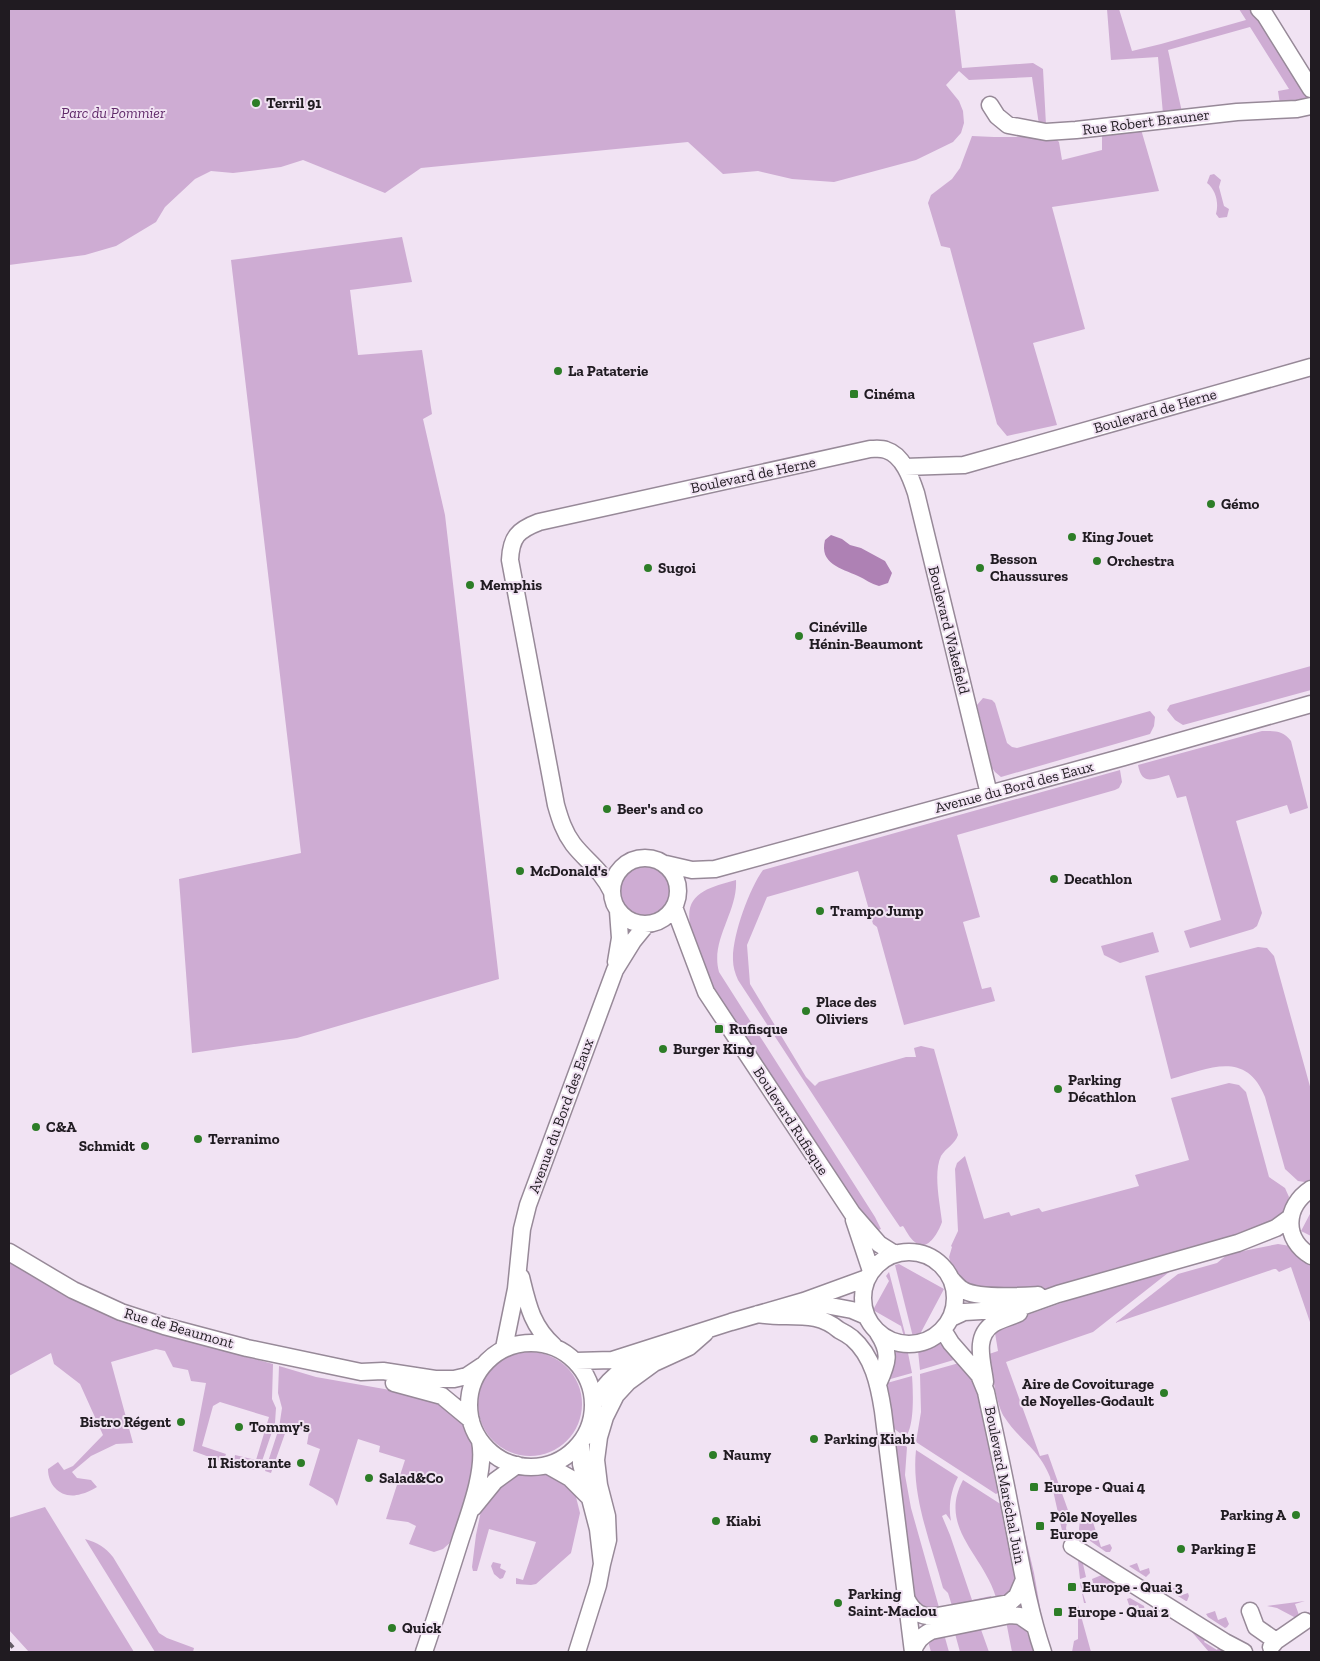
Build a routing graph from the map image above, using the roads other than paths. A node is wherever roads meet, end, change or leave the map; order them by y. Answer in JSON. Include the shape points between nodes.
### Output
{"nodes":[{"id":1,"x":1259,"y":9,"type":"edge"},
{"id":2,"x":1311,"y":89,"type":"edge"},
{"id":3,"x":990,"y":105,"type":"dead end"},
{"id":4,"x":1311,"y":106,"type":"edge"},
{"id":5,"x":1311,"y":367,"type":"edge"},
{"id":6,"x":905,"y":467,"type":"junction"},
{"id":7,"x":1311,"y":704,"type":"edge"},
{"id":8,"x":989,"y":794,"type":"junction"},
{"id":9,"x":586,"y":857,"type":"junction"},
{"id":10,"x":627,"y":862,"type":"junction"},
{"id":11,"x":666,"y":864,"type":"junction"},
{"id":12,"x":716,"y":869,"type":"junction"},
{"id":13,"x":612,"y":892,"type":"junction"},
{"id":14,"x":676,"y":902,"type":"junction"},
{"id":15,"x":618,"y":911,"type":"junction"},
{"id":16,"x":651,"y":923,"type":"junction"},
{"id":17,"x":690,"y":948,"type":"junction"},
{"id":18,"x":615,"y":970,"type":"junction"},
{"id":19,"x":1311,"y":1189,"type":"edge"},
{"id":20,"x":852,"y":1213,"type":"junction"},
{"id":21,"x":1291,"y":1217,"type":"junction"},
{"id":22,"x":1295,"y":1241,"type":"junction"},
{"id":23,"x":1238,"y":1243,"type":"junction"},
{"id":24,"x":9,"y":1252,"type":"edge"},
{"id":25,"x":895,"y":1254,"type":"junction"},
{"id":26,"x":1311,"y":1256,"type":"edge"},
{"id":27,"x":518,"y":1264,"type":"junction"},
{"id":28,"x":869,"y":1274,"type":"junction"},
{"id":29,"x":951,"y":1280,"type":"junction"},
{"id":30,"x":1058,"y":1294,"type":"junction"},
{"id":31,"x":804,"y":1302,"type":"junction"},
{"id":32,"x":758,"y":1314,"type":"junction"},
{"id":33,"x":866,"y":1316,"type":"junction"},
{"id":34,"x":947,"y":1324,"type":"junction"},
{"id":35,"x":710,"y":1328,"type":"junction"},
{"id":36,"x":878,"y":1333,"type":"junction"},
{"id":37,"x":671,"y":1340,"type":"junction"},
{"id":38,"x":556,"y":1347,"type":"junction"},
{"id":39,"x":504,"y":1348,"type":"junction"},
{"id":40,"x":576,"y":1360,"type":"junction"},
{"id":41,"x":482,"y":1366,"type":"junction"},
{"id":42,"x":362,"y":1372,"type":"junction"},
{"id":43,"x":878,"y":1384,"type":"junction"},
{"id":44,"x":986,"y":1392,"type":"junction"},
{"id":45,"x":594,"y":1403,"type":"junction"},
{"id":46,"x":471,"y":1420,"type":"junction"},
{"id":47,"x":480,"y":1441,"type":"junction"},
{"id":48,"x":581,"y":1442,"type":"junction"},
{"id":49,"x":517,"y":1465,"type":"junction"},
{"id":50,"x":548,"y":1465,"type":"junction"},
{"id":51,"x":589,"y":1498,"type":"junction"},
{"id":52,"x":468,"y":1514,"type":"junction"},
{"id":53,"x":1072,"y":1546,"type":"dead end"},
{"id":54,"x":602,"y":1564,"type":"junction"},
{"id":55,"x":1024,"y":1582,"type":"junction"},
{"id":56,"x":906,"y":1598,"type":"junction"},
{"id":57,"x":1250,"y":1611,"type":"dead end"},
{"id":58,"x":1305,"y":1621,"type":"dead end"},
{"id":59,"x":1034,"y":1624,"type":"junction"},
{"id":60,"x":424,"y":1652,"type":"edge"},
{"id":61,"x":577,"y":1652,"type":"edge"},
{"id":62,"x":913,"y":1652,"type":"edge"},
{"id":63,"x":1043,"y":1652,"type":"edge"},
{"id":64,"x":1244,"y":1652,"type":"edge"}],
"edges":[{"from":1,"to":2,"type":"street"},
{"from":3,"to":4,"type":"street","name":"Rue Robert Brauner","via":[[1008,125],[1046,132]]},
{"from":5,"to":6,"type":"street","name":"Boulevard de Herne","via":[[964,465]]},
{"from":6,"to":8,"type":"street","name":"Boulevard Wakefield","via":[[916,493]]},
{"from":6,"to":9,"type":"street","name":"Boulevard de Herne","via":[[891,452],[870,449],[539,522],[516,535],[510,550],[512,572],[556,805],[566,834]]},
{"from":7,"to":8,"type":"street","name":"Avenue du Bord des Eaux"},
{"from":8,"to":12,"type":"street","name":"Avenue du Bord des Eaux"},
{"from":9,"to":10,"type":"street","via":[[604,862]]},
{"from":9,"to":13,"type":"street","name":"Boulevard de Herne"},
{"from":10,"to":11,"type":"street","via":[[647,857]]},
{"from":10,"to":13,"type":"street","via":[[616,875]]},
{"from":11,"to":12,"type":"street","name":"Avenue du Bord des Eaux","via":[[692,870]]},
{"from":11,"to":14,"type":"street","via":[[677,878]]},
{"from":12,"to":14,"type":"street","name":"Avenue du Bord des Eaux","via":[[697,880]]},
{"from":13,"to":15,"type":"street"},
{"from":14,"to":16,"type":"street","via":[[665,918]]},
{"from":14,"to":17,"type":"street","name":"Boulevard Rufisque"},
{"from":15,"to":16,"type":"street","via":[[634,922]]},
{"from":15,"to":18,"type":"street","name":"Avenue du Bord des Eaux","via":[[620,938]]},
{"from":16,"to":17,"type":"street","name":"Boulevard Rufisque","via":[[675,933]]},
{"from":16,"to":18,"type":"street","name":"Avenue du Bord des Eaux","via":[[633,941]]},
{"from":17,"to":20,"type":"street","name":"Boulevard Rufisque","via":[[706,992]]},
{"from":18,"to":27,"type":"street","name":"Avenue du Bord des Eaux","via":[[528,1205]]},
{"from":19,"to":21,"type":"street","via":[[1294,1205]]},
{"from":20,"to":25,"type":"street","name":"Boulevard Rufisque","via":[[879,1244]]},
{"from":20,"to":28,"type":"street","name":"Boulevard Rufisque"},
{"from":21,"to":22,"type":"street"},
{"from":21,"to":23,"type":"street","via":[[1276,1228]]},
{"from":22,"to":23,"type":"street","via":[[1279,1239]]},
{"from":22,"to":26,"type":"street"},
{"from":23,"to":30,"type":"street"},
{"from":24,"to":42,"type":"street","name":"Rue de Beaumont","via":[[73,1290],[121,1312],[247,1348]]},
{"from":25,"to":28,"type":"street"},
{"from":25,"to":29,"type":"street","via":[[911,1252],[930,1257],[944,1268]]},
{"from":27,"to":38,"type":"street","name":"Avenue du Bord des Eaux","via":[[535,1324]]},
{"from":27,"to":39,"type":"street","name":"Avenue du Bord des Eaux"},
{"from":28,"to":31,"type":"street"},
{"from":28,"to":33,"type":"street","via":[[862,1294]]},
{"from":29,"to":30,"type":"street","via":[[963,1290],[990,1296]]},
{"from":29,"to":34,"type":"street","via":[[955,1298]]},
{"from":30,"to":34,"type":"street","via":[[1016,1309],[964,1312]]},
{"from":30,"to":44,"type":"street","via":[[994,1324],[986,1331],[980,1353]]},
{"from":31,"to":32,"type":"street"},
{"from":31,"to":33,"type":"street","via":[[852,1310]]},
{"from":32,"to":35,"type":"street"},
{"from":32,"to":43,"type":"street","via":[[816,1318],[830,1323],[859,1346]]},
{"from":33,"to":36,"type":"street"},
{"from":34,"to":36,"type":"street","via":[[925,1342],[911,1345],[895,1343]]},
{"from":34,"to":44,"type":"street","name":"Boulevard Maréchal Juin","via":[[951,1343],[978,1375]]},
{"from":35,"to":37,"type":"street"},
{"from":35,"to":54,"type":"street","via":[[689,1347],[654,1363],[628,1382],[616,1395],[605,1417],[596,1460],[607,1516],[608,1540]]},
{"from":36,"to":43,"type":"street","via":[[888,1358]]},
{"from":37,"to":40,"type":"street","via":[[612,1360]]},
{"from":37,"to":45,"type":"street","via":[[616,1373]]},
{"from":38,"to":39,"type":"street","via":[[521,1343]]},
{"from":38,"to":40,"type":"street"},
{"from":39,"to":41,"type":"street"},
{"from":40,"to":45,"type":"street","via":[[589,1380]]},
{"from":41,"to":42,"type":"street","name":"Rue de Beaumont","via":[[467,1376],[446,1379],[383,1371]]},
{"from":41,"to":46,"type":"street","via":[[470,1392]]},
{"from":42,"to":46,"type":"street","name":"Rue de Beaumont","via":[[442,1396]]},
{"from":43,"to":56,"type":"street"},
{"from":44,"to":55,"type":"street","name":"Boulevard Maréchal Juin"},
{"from":45,"to":48,"type":"street","via":[[591,1423]]},
{"from":46,"to":47,"type":"street"},
{"from":47,"to":49,"type":"street","via":[[496,1456]]},
{"from":47,"to":52,"type":"street","via":[[483,1454]]},
{"from":48,"to":50,"type":"street","via":[[566,1456]]},
{"from":48,"to":51,"type":"street","via":[[581,1464]]},
{"from":49,"to":50,"type":"street"},
{"from":49,"to":52,"type":"street","via":[[495,1481]]},
{"from":50,"to":51,"type":"street","via":[[570,1478]]},
{"from":51,"to":54,"type":"street","via":[[598,1529]]},
{"from":52,"to":60,"type":"street"},
{"from":53,"to":64,"type":"street"},
{"from":54,"to":61,"type":"street"},
{"from":55,"to":56,"type":"street","via":[[1017,1596],[1008,1603],[937,1616],[920,1614]]},
{"from":55,"to":59,"type":"street","name":"Boulevard Maréchal Juin"},
{"from":56,"to":62,"type":"street"},
{"from":57,"to":58,"type":"street","via":[[1256,1627],[1273,1644]]},
{"from":59,"to":62,"type":"street","via":[[1020,1616],[1010,1615],[931,1631],[918,1641]]},
{"from":59,"to":63,"type":"street","name":"Boulevard Maréchal Juin"}]}
